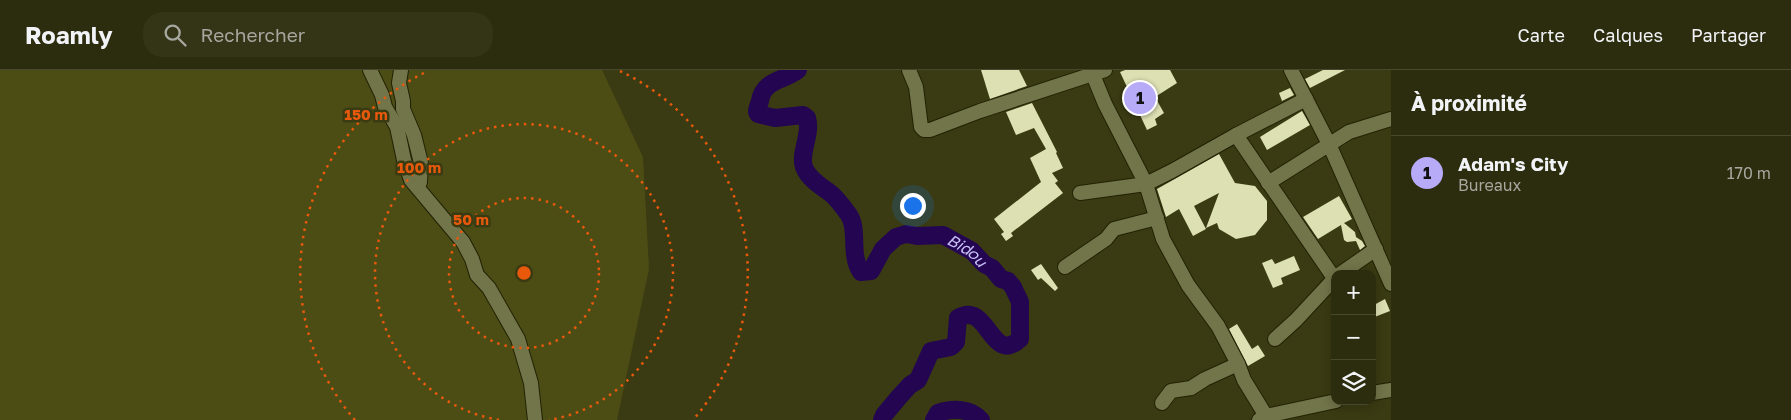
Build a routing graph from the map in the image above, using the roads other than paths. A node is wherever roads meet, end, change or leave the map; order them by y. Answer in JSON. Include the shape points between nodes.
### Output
{"nodes":[{"id":1,"x":370,"y":70,"type":"edge"},
{"id":2,"x":401,"y":70,"type":"edge"},
{"id":3,"x":909,"y":70,"type":"edge"},
{"id":4,"x":1291,"y":70,"type":"edge"},
{"id":5,"x":1096,"y":71,"type":"edge"},
{"id":6,"x":1306,"y":99,"type":"junction"},
{"id":7,"x":1391,"y":119,"type":"edge"},
{"id":8,"x":1236,"y":135,"type":"junction"},
{"id":9,"x":1329,"y":144,"type":"junction"},
{"id":10,"x":1268,"y":183,"type":"junction"},
{"id":11,"x":1146,"y":184,"type":"junction"},
{"id":12,"x":418,"y":186,"type":"junction"},
{"id":13,"x":1080,"y":193,"type":"dead end"},
{"id":14,"x":1157,"y":218,"type":"junction"},
{"id":15,"x":1376,"y":249,"type":"junction"},
{"id":16,"x":1065,"y":268,"type":"dead end"},
{"id":17,"x":1346,"y":270,"type":"edge"},
{"id":18,"x":1331,"y":274,"type":"edge"},
{"id":19,"x":1331,"y":281,"type":"edge"},
{"id":20,"x":1391,"y":284,"type":"edge"},
{"id":21,"x":1275,"y":339,"type":"dead end"},
{"id":22,"x":1238,"y":364,"type":"junction"},
{"id":23,"x":1391,"y":390,"type":"edge"},
{"id":24,"x":1376,"y":392,"type":"edge"},
{"id":25,"x":1331,"y":402,"type":"edge"},
{"id":26,"x":1162,"y":403,"type":"dead end"},
{"id":27,"x":1264,"y":419,"type":"edge"},
{"id":28,"x":535,"y":420,"type":"edge"}],
"edges":[{"from":1,"to":12,"type":"street","via":[[397,127],[411,180]]},
{"from":2,"to":12,"type":"street","via":[[399,83],[403,109],[421,163]]},
{"from":3,"to":5,"type":"street","via":[[916,87],[924,130]]},
{"from":4,"to":6,"type":"street"},
{"from":5,"to":11,"type":"street","via":[[1105,104]]},
{"from":6,"to":8,"type":"street"},
{"from":6,"to":9,"type":"street"},
{"from":7,"to":9,"type":"street","via":[[1350,132]]},
{"from":8,"to":10,"type":"street"},
{"from":8,"to":11,"type":"street"},
{"from":9,"to":10,"type":"street"},
{"from":9,"to":15,"type":"street"},
{"from":10,"to":18,"type":"street"},
{"from":11,"to":13,"type":"street"},
{"from":11,"to":14,"type":"street"},
{"from":12,"to":28,"type":"street","via":[[463,242],[477,275],[489,288],[518,339],[531,383]]},
{"from":14,"to":16,"type":"street","via":[[1114,229],[1106,239]]},
{"from":14,"to":22,"type":"street","via":[[1163,239],[1188,285],[1218,326]]},
{"from":15,"to":17,"type":"street"},
{"from":15,"to":20,"type":"street"},
{"from":19,"to":21,"type":"street"},
{"from":22,"to":26,"type":"street","via":[[1191,388],[1171,391]]},
{"from":22,"to":27,"type":"street"},
{"from":23,"to":24,"type":"street"},
{"from":25,"to":27,"type":"street"}]}
